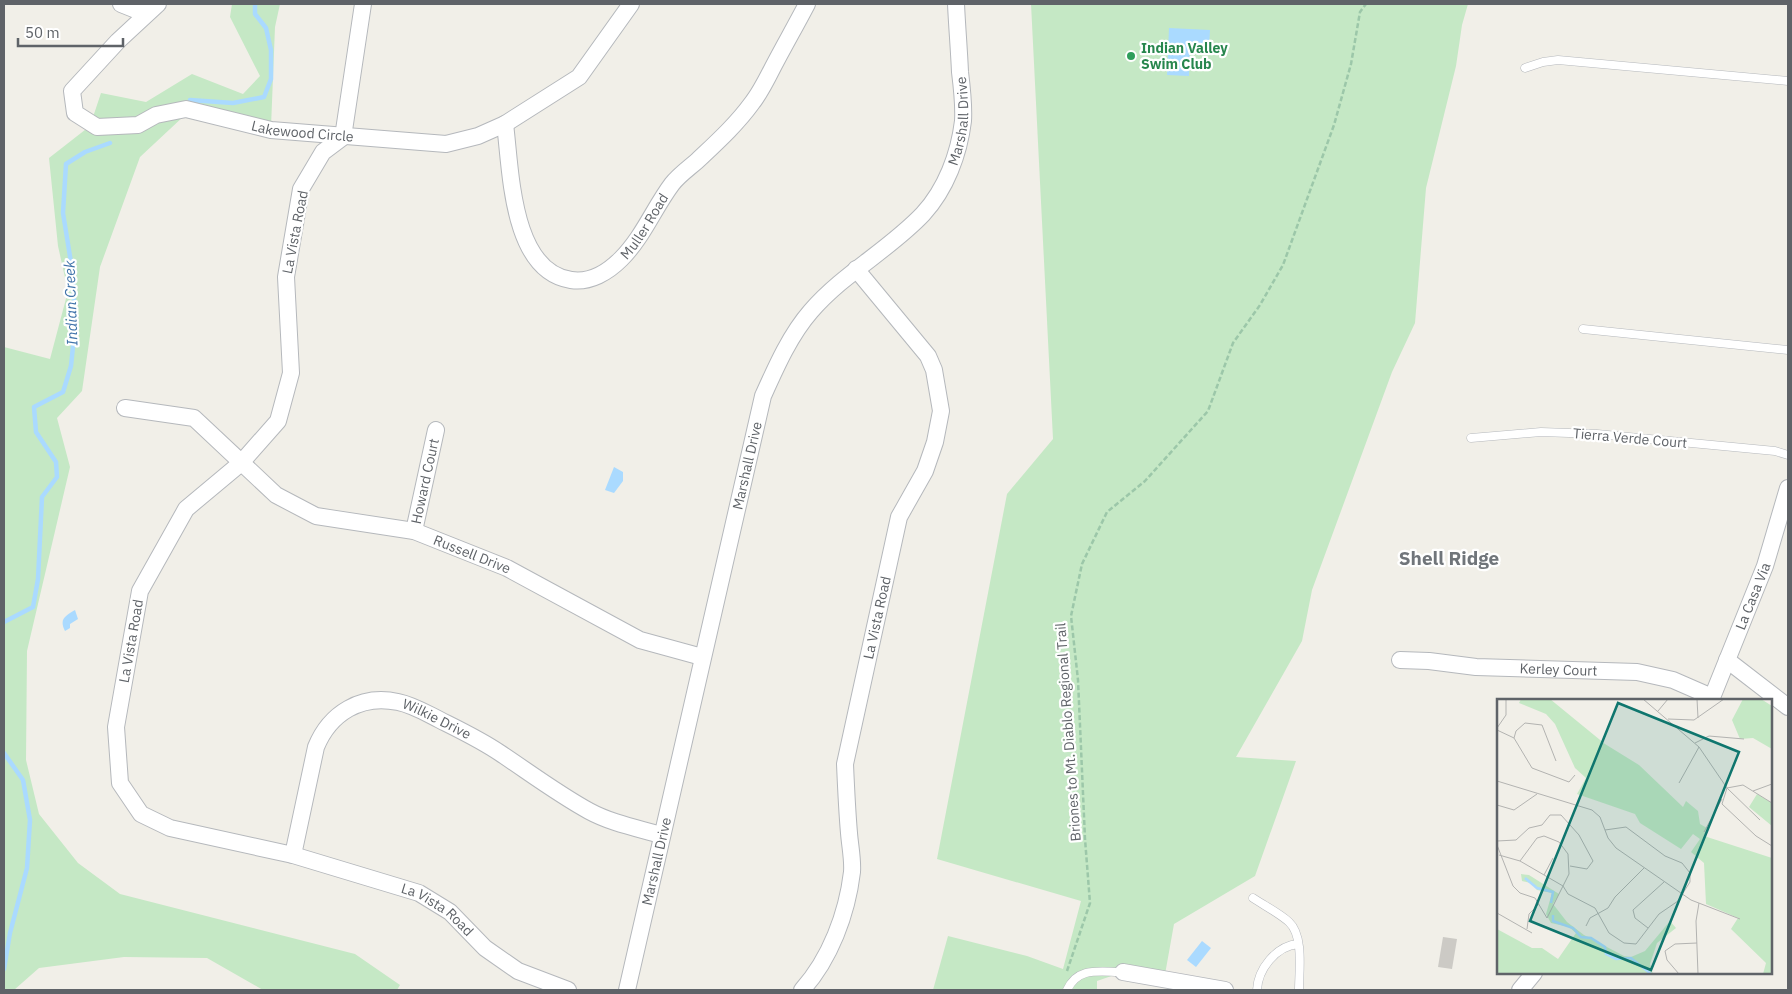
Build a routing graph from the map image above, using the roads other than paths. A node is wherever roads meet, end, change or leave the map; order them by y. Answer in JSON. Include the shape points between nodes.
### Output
{"nodes":[{"id":1,"x":121,"y":4,"type":"edge"},
{"id":2,"x":363,"y":4,"type":"edge"},
{"id":3,"x":631,"y":4,"type":"edge"},
{"id":4,"x":807,"y":4,"type":"edge"},
{"id":5,"x":956,"y":4,"type":"edge"},
{"id":6,"x":152,"y":9,"type":"edge"},
{"id":7,"x":1525,"y":68,"type":"dead end"},
{"id":8,"x":1788,"y":81,"type":"edge"},
{"id":9,"x":505,"y":124,"type":"junction"},
{"id":10,"x":343,"y":137,"type":"junction"},
{"id":11,"x":856,"y":269,"type":"junction"},
{"id":12,"x":1583,"y":329,"type":"dead end"},
{"id":13,"x":1788,"y":350,"type":"edge"},
{"id":14,"x":125,"y":408,"type":"dead end"},
{"id":15,"x":436,"y":430,"type":"dead end"},
{"id":16,"x":1471,"y":438,"type":"dead end"},
{"id":17,"x":1788,"y":455,"type":"edge"},
{"id":18,"x":241,"y":463,"type":"junction"},
{"id":19,"x":1788,"y":488,"type":"edge"},
{"id":20,"x":414,"y":531,"type":"junction"},
{"id":21,"x":702,"y":658,"type":"junction"},
{"id":22,"x":1400,"y":660,"type":"dead end"},
{"id":23,"x":1727,"y":660,"type":"junction"},
{"id":24,"x":1712,"y":698,"type":"edge"},
{"id":25,"x":1788,"y":707,"type":"edge"},
{"id":26,"x":661,"y":835,"type":"junction"},
{"id":27,"x":293,"y":855,"type":"junction"},
{"id":28,"x":1253,"y":898,"type":"dead end"},
{"id":29,"x":1298,"y":944,"type":"junction"},
{"id":30,"x":1123,"y":972,"type":"joint"},
{"id":31,"x":1533,"y":974,"type":"edge"},
{"id":32,"x":568,"y":990,"type":"edge"},
{"id":33,"x":627,"y":990,"type":"edge"},
{"id":34,"x":802,"y":990,"type":"edge"},
{"id":35,"x":1067,"y":990,"type":"edge"},
{"id":36,"x":1226,"y":990,"type":"edge"},
{"id":37,"x":1257,"y":990,"type":"edge"},
{"id":38,"x":1299,"y":990,"type":"edge"},
{"id":39,"x":1520,"y":990,"type":"edge"}],
"edges":[{"from":1,"to":6,"type":"street"},
{"from":2,"to":10,"type":"street"},
{"from":3,"to":9,"type":"street","name":"Lakewood Circle","via":[[579,77]]},
{"from":4,"to":9,"type":"street","name":"Muller Road","via":[[753,103],[726,134],[673,182],[639,237],[621,259],[603,273],[584,281],[555,276],[532,252],[516,210]]},
{"from":5,"to":11,"type":"street","name":"Marshall Drive","via":[[963,120],[953,163],[923,214]]},
{"from":6,"to":10,"type":"street","name":"Lakewood Circle","via":[[72,91],[76,113],[97,127],[138,125],[156,115],[186,108],[271,130]]},
{"from":7,"to":8,"type":"lane","via":[[1558,60]]},
{"from":9,"to":10,"type":"street","name":"Lakewood Circle","via":[[478,136],[446,144]]},
{"from":10,"to":18,"type":"street","name":"La Vista Road","via":[[323,152],[301,189],[286,276],[291,373],[278,421]]},
{"from":11,"to":21,"type":"street","name":"Marshall Drive","via":[[810,311],[779,361],[763,396]]},
{"from":11,"to":34,"type":"street","name":"La Vista Road","via":[[928,356],[934,370],[941,411],[925,470],[899,517],[845,764],[852,870],[843,911],[835,936],[815,976]]},
{"from":12,"to":13,"type":"lane"},
{"from":14,"to":18,"type":"street","name":"Russell Drive","via":[[194,418]]},
{"from":15,"to":20,"type":"street","name":"Howard Court"},
{"from":16,"to":17,"type":"lane","name":"Tierra Verde Court","via":[[1541,432],[1597,434],[1775,451]]},
{"from":18,"to":20,"type":"street","name":"Russell Drive","via":[[276,495],[316,516]]},
{"from":18,"to":27,"type":"street","name":"La Vista Road","via":[[186,509],[140,591],[116,727],[120,783],[141,814],[170,828]]},
{"from":19,"to":23,"type":"street","name":"La Casa Via","via":[[1765,566]]},
{"from":20,"to":21,"type":"street","name":"Russell Drive","via":[[506,568],[640,640]]},
{"from":21,"to":26,"type":"street","name":"Marshall Drive"},
{"from":22,"to":24,"type":"street","name":"Kerley Court","via":[[1476,667],[1637,672],[1673,680]]},
{"from":23,"to":24,"type":"street","name":"La Casa Via"},
{"from":23,"to":25,"type":"street"},
{"from":26,"to":27,"type":"street","name":"Wilkie Drive","via":[[591,812],[498,752],[412,706],[371,700],[339,715],[322,734],[316,747]]},
{"from":26,"to":33,"type":"street","name":"Marshall Drive"},
{"from":27,"to":32,"type":"street","name":"La Vista Road","via":[[419,893],[450,912],[485,948],[518,971]]},
{"from":28,"to":29,"type":"lane","via":[[1289,922]]},
{"from":29,"to":37,"type":"lane","via":[[1281,950],[1264,968]]},
{"from":29,"to":38,"type":"lane"},
{"from":30,"to":35,"type":"lane","via":[[1079,974]]},
{"from":30,"to":36,"type":"street"},
{"from":31,"to":39,"type":"street"}]}
